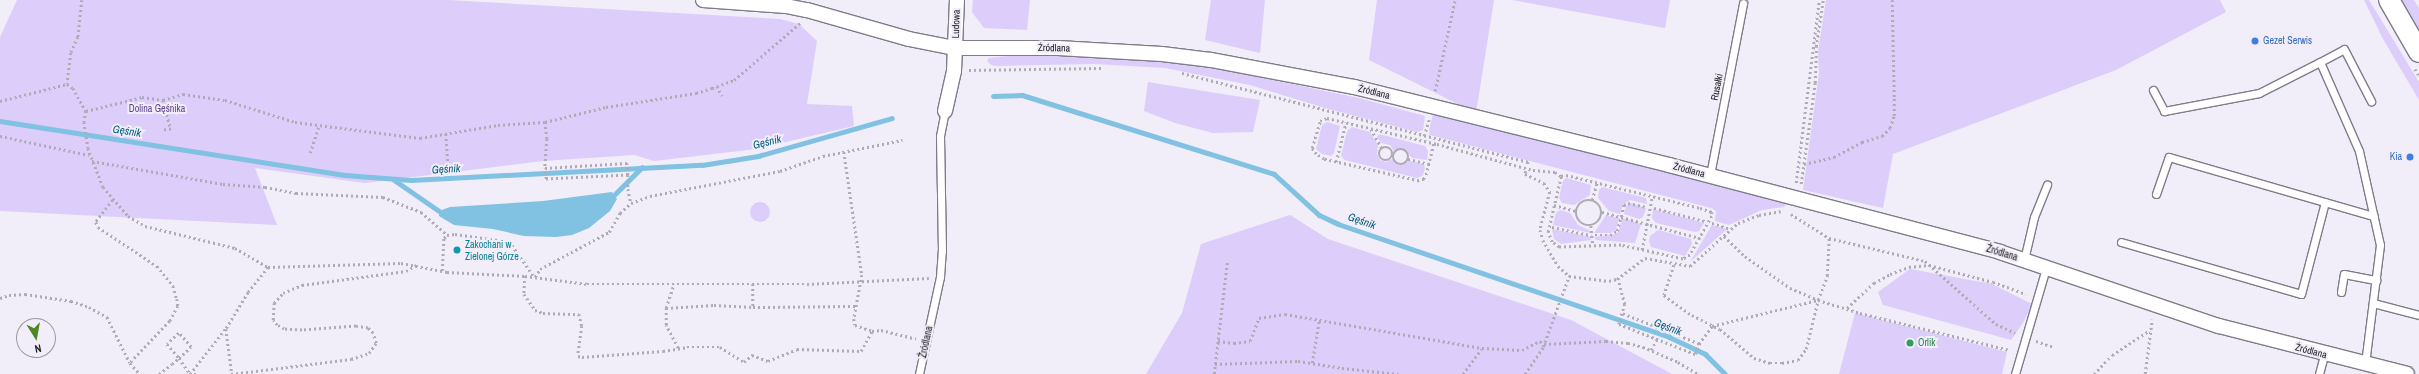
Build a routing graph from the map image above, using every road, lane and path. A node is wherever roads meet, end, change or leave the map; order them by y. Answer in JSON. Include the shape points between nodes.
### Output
{"nodes":[{"id":1,"x":82,"y":0,"type":"edge"},
{"id":2,"x":703,"y":0,"type":"edge"},
{"id":3,"x":957,"y":0,"type":"edge"},
{"id":4,"x":1455,"y":0,"type":"edge"},
{"id":5,"x":1819,"y":0,"type":"edge"},
{"id":6,"x":1823,"y":0,"type":"edge"},
{"id":7,"x":1892,"y":0,"type":"edge"},
{"id":8,"x":2389,"y":0,"type":"edge"},
{"id":9,"x":1744,"y":3,"type":"dead end"},
{"id":10,"x":793,"y":30,"type":"dead end"},
{"id":11,"x":956,"y":48,"type":"junction"},
{"id":12,"x":2419,"y":52,"type":"edge"},
{"id":13,"x":2320,"y":62,"type":"junction"},
{"id":14,"x":1109,"y":68,"type":"dead end"},
{"id":15,"x":954,"y":71,"type":"junction"},
{"id":16,"x":1176,"y":72,"type":"dead end"},
{"id":17,"x":1438,"y":76,"type":"dead end"},
{"id":18,"x":68,"y":84,"type":"junction"},
{"id":19,"x":718,"y":86,"type":"junction"},
{"id":20,"x":2152,"y":90,"type":"dead end"},
{"id":21,"x":722,"y":96,"type":"dead end"},
{"id":22,"x":163,"y":100,"type":"junction"},
{"id":23,"x":0,"y":101,"type":"edge"},
{"id":24,"x":2371,"y":101,"type":"dead end"},
{"id":25,"x":86,"y":111,"type":"junction"},
{"id":26,"x":945,"y":111,"type":"joint"},
{"id":27,"x":1430,"y":116,"type":"dead end"},
{"id":28,"x":545,"y":122,"type":"junction"},
{"id":29,"x":1346,"y":122,"type":"junction"},
{"id":30,"x":319,"y":126,"type":"junction"},
{"id":31,"x":1370,"y":128,"type":"junction"},
{"id":32,"x":164,"y":130,"type":"dead end"},
{"id":33,"x":446,"y":134,"type":"junction"},
{"id":34,"x":0,"y":136,"type":"edge"},
{"id":35,"x":1424,"y":136,"type":"junction"},
{"id":36,"x":902,"y":140,"type":"dead end"},
{"id":37,"x":1434,"y":144,"type":"junction"},
{"id":38,"x":1382,"y":148,"type":"junction"},
{"id":39,"x":844,"y":152,"type":"junction"},
{"id":40,"x":310,"y":153,"type":"dead end"},
{"id":41,"x":90,"y":155,"type":"junction"},
{"id":42,"x":1393,"y":155,"type":"junction"},
{"id":43,"x":1408,"y":159,"type":"junction"},
{"id":44,"x":92,"y":161,"type":"junction"},
{"id":45,"x":1336,"y":162,"type":"junction"},
{"id":46,"x":1430,"y":164,"type":"junction"},
{"id":47,"x":1528,"y":164,"type":"dead end"},
{"id":48,"x":1804,"y":164,"type":"junction"},
{"id":49,"x":443,"y":166,"type":"dead end"},
{"id":50,"x":545,"y":166,"type":"junction"},
{"id":51,"x":1526,"y":172,"type":"dead end"},
{"id":52,"x":628,"y":175,"type":"junction"},
{"id":53,"x":1710,"y":175,"type":"junction"},
{"id":54,"x":1561,"y":176,"type":"junction"},
{"id":55,"x":1797,"y":179,"type":"dead end"},
{"id":56,"x":1801,"y":182,"type":"dead end"},
{"id":57,"x":1597,"y":183,"type":"junction"},
{"id":58,"x":2047,"y":184,"type":"dead end"},
{"id":59,"x":2156,"y":194,"type":"dead end"},
{"id":60,"x":1652,"y":197,"type":"junction"},
{"id":61,"x":113,"y":200,"type":"junction"},
{"id":62,"x":1592,"y":200,"type":"junction"},
{"id":63,"x":2325,"y":202,"type":"junction"},
{"id":64,"x":630,"y":204,"type":"junction"},
{"id":65,"x":1554,"y":205,"type":"junction"},
{"id":66,"x":1647,"y":207,"type":"dead end"},
{"id":67,"x":1654,"y":208,"type":"dead end"},
{"id":68,"x":1576,"y":211,"type":"junction"},
{"id":69,"x":1602,"y":212,"type":"junction"},
{"id":70,"x":2374,"y":216,"type":"junction"},
{"id":71,"x":1621,"y":217,"type":"junction"},
{"id":72,"x":1705,"y":221,"type":"dead end"},
{"id":73,"x":1646,"y":223,"type":"junction"},
{"id":74,"x":1712,"y":223,"type":"dead end"},
{"id":75,"x":1542,"y":224,"type":"junction"},
{"id":76,"x":1545,"y":225,"type":"dead end"},
{"id":77,"x":1591,"y":226,"type":"junction"},
{"id":78,"x":1552,"y":227,"type":"dead end"},
{"id":79,"x":1732,"y":229,"type":"junction"},
{"id":80,"x":447,"y":235,"type":"junction"},
{"id":81,"x":1591,"y":235,"type":"dead end"},
{"id":82,"x":1595,"y":235,"type":"dead end"},
{"id":83,"x":1724,"y":236,"type":"junction"},
{"id":84,"x":1700,"y":238,"type":"junction"},
{"id":85,"x":1829,"y":238,"type":"junction"},
{"id":86,"x":2121,"y":242,"type":"dead end"},
{"id":87,"x":1593,"y":245,"type":"junction"},
{"id":88,"x":1642,"y":250,"type":"junction"},
{"id":89,"x":2024,"y":260,"type":"junction"},
{"id":90,"x":1227,"y":263,"type":"dead end"},
{"id":91,"x":418,"y":264,"type":"junction"},
{"id":92,"x":1674,"y":265,"type":"junction"},
{"id":93,"x":1929,"y":265,"type":"junction"},
{"id":94,"x":268,"y":267,"type":"junction"},
{"id":95,"x":2046,"y":268,"type":"junction"},
{"id":96,"x":442,"y":271,"type":"junction"},
{"id":97,"x":525,"y":276,"type":"junction"},
{"id":98,"x":1569,"y":276,"type":"junction"},
{"id":99,"x":535,"y":277,"type":"junction"},
{"id":100,"x":940,"y":277,"type":"junction"},
{"id":101,"x":1618,"y":278,"type":"junction"},
{"id":102,"x":2376,"y":280,"type":"junction"},
{"id":103,"x":861,"y":282,"type":"junction"},
{"id":104,"x":674,"y":284,"type":"junction"},
{"id":105,"x":753,"y":284,"type":"junction"},
{"id":106,"x":2342,"y":292,"type":"dead end"},
{"id":107,"x":0,"y":298,"type":"edge"},
{"id":108,"x":2038,"y":299,"type":"junction"},
{"id":109,"x":1818,"y":300,"type":"junction"},
{"id":110,"x":2372,"y":303,"type":"junction"},
{"id":111,"x":2154,"y":305,"type":"junction"},
{"id":112,"x":855,"y":306,"type":"junction"},
{"id":113,"x":753,"y":307,"type":"junction"},
{"id":114,"x":666,"y":308,"type":"junction"},
{"id":115,"x":1847,"y":308,"type":"junction"},
{"id":116,"x":1624,"y":313,"type":"junction"},
{"id":117,"x":2419,"y":316,"type":"edge"},
{"id":118,"x":1319,"y":320,"type":"junction"},
{"id":119,"x":1712,"y":326,"type":"junction"},
{"id":120,"x":226,"y":328,"type":"junction"},
{"id":121,"x":2150,"y":330,"type":"junction"},
{"id":122,"x":872,"y":331,"type":"junction"},
{"id":123,"x":2027,"y":338,"type":"junction"},
{"id":124,"x":1656,"y":339,"type":"junction"},
{"id":125,"x":1218,"y":340,"type":"junction"},
{"id":126,"x":926,"y":341,"type":"junction"},
{"id":127,"x":1544,"y":344,"type":"junction"},
{"id":128,"x":1699,"y":344,"type":"junction"},
{"id":129,"x":2053,"y":347,"type":"dead end"},
{"id":130,"x":678,"y":348,"type":"junction"},
{"id":131,"x":1482,"y":348,"type":"junction"},
{"id":132,"x":1651,"y":350,"type":"junction"},
{"id":133,"x":2021,"y":352,"type":"junction"},
{"id":134,"x":2324,"y":355,"type":"junction"},
{"id":135,"x":179,"y":358,"type":"junction"},
{"id":136,"x":130,"y":363,"type":"junction"},
{"id":137,"x":1312,"y":363,"type":"junction"},
{"id":138,"x":1215,"y":364,"type":"junction"},
{"id":139,"x":2365,"y":364,"type":"junction"},
{"id":140,"x":140,"y":374,"type":"edge"},
{"id":141,"x":159,"y":374,"type":"edge"},
{"id":142,"x":189,"y":374,"type":"edge"},
{"id":143,"x":196,"y":374,"type":"edge"},
{"id":144,"x":231,"y":374,"type":"edge"},
{"id":145,"x":919,"y":374,"type":"edge"},
{"id":146,"x":1214,"y":374,"type":"edge"},
{"id":147,"x":1399,"y":374,"type":"edge"},
{"id":148,"x":1463,"y":374,"type":"edge"},
{"id":149,"x":1525,"y":374,"type":"edge"},
{"id":150,"x":1698,"y":374,"type":"edge"},
{"id":151,"x":2015,"y":374,"type":"edge"},
{"id":152,"x":2094,"y":374,"type":"edge"},
{"id":153,"x":2145,"y":374,"type":"edge"},
{"id":154,"x":2318,"y":374,"type":"edge"},
{"id":155,"x":2407,"y":374,"type":"edge"}],
"edges":[{"from":1,"to":18,"type":"path","via":[[78,37],[71,53]]},
{"from":2,"to":11,"type":"street","name":"Źródlana","via":[[786,6],[909,39]]},
{"from":3,"to":11,"type":"street","name":"Ludowa"},
{"from":4,"to":17,"type":"path"},
{"from":5,"to":55,"type":"path"},
{"from":6,"to":48,"type":"path"},
{"from":7,"to":48,"type":"path","via":[[1895,41],[1894,116],[1890,128],[1882,136],[1862,142],[1834,157]]},
{"from":8,"to":12,"type":"main road"},
{"from":9,"to":53,"type":"lane","name":"Rusałki"},
{"from":10,"to":19,"type":"path","via":[[734,80]]},
{"from":11,"to":15,"type":"street","name":"Źródlana"},
{"from":11,"to":53,"type":"street","name":"Źródlana","via":[[1112,50],[1211,60],[1354,87]]},
{"from":13,"to":20,"type":"lane","via":[[2259,93],[2164,111]]},
{"from":13,"to":24,"type":"lane","via":[[2344,49]]},
{"from":13,"to":70,"type":"lane","via":[[2360,151]]},
{"from":14,"to":15,"type":"path","via":[[980,68]]},
{"from":15,"to":26,"type":"street","name":"Źródlana"},
{"from":16,"to":35,"type":"path"},
{"from":18,"to":23,"type":"path"},
{"from":18,"to":25,"type":"path"},
{"from":19,"to":21,"type":"path"},
{"from":19,"to":28,"type":"path","via":[[696,93],[606,107]]},
{"from":22,"to":25,"type":"path","via":[[142,97]]},
{"from":22,"to":30,"type":"path","via":[[183,94],[225,100],[295,122]]},
{"from":22,"to":32,"type":"path","via":[[171,129]]},
{"from":25,"to":41,"type":"path","via":[[84,122]]},
{"from":26,"to":100,"type":"lane","name":"Źródlana","via":[[940,136]]},
{"from":27,"to":35,"type":"path"},
{"from":28,"to":33,"type":"path","via":[[498,125]]},
{"from":28,"to":50,"type":"path"},
{"from":29,"to":31,"type":"path"},
{"from":29,"to":45,"type":"path"},
{"from":29,"to":45,"type":"path","via":[[1326,118],[1320,121],[1312,148],[1324,159]]},
{"from":30,"to":33,"type":"path","via":[[355,128],[420,138]]},
{"from":30,"to":40,"type":"path"},
{"from":31,"to":37,"type":"path"},
{"from":31,"to":38,"type":"path"},
{"from":33,"to":49,"type":"path","via":[[450,165]]},
{"from":34,"to":41,"type":"path"},
{"from":35,"to":47,"type":"path"},
{"from":36,"to":39,"type":"path"},
{"from":37,"to":46,"type":"path"},
{"from":37,"to":54,"type":"path","via":[[1533,170],[1555,172]]},
{"from":38,"to":42,"type":"path","via":[[1391,149]]},
{"from":38,"to":42,"type":"path","via":[[1379,154],[1383,160],[1389,160]]},
{"from":39,"to":64,"type":"path","via":[[823,156],[780,171],[650,196]]},
{"from":39,"to":103,"type":"path","via":[[858,241]]},
{"from":41,"to":44,"type":"path"},
{"from":42,"to":43,"type":"path","via":[[1396,151],[1403,150],[1407,153]]},
{"from":42,"to":43,"type":"path","via":[[1394,162],[1398,164],[1404,164]]},
{"from":43,"to":46,"type":"path"},
{"from":44,"to":61,"type":"path","via":[[103,187]]},
{"from":44,"to":80,"type":"path","via":[[223,184],[266,187],[296,193],[384,198],[421,212]]},
{"from":45,"to":46,"type":"path","via":[[1419,181],[1424,179]]},
{"from":48,"to":56,"type":"path"},
{"from":50,"to":52,"type":"path","via":[[627,163]]},
{"from":50,"to":52,"type":"path","via":[[546,179]]},
{"from":51,"to":75,"type":"path","via":[[1525,174],[1544,183],[1550,192]]},
{"from":52,"to":64,"type":"path"},
{"from":53,"to":89,"type":"street","name":"Źródlana"},
{"from":54,"to":57,"type":"path"},
{"from":54,"to":65,"type":"path"},
{"from":57,"to":60,"type":"path"},
{"from":57,"to":62,"type":"path"},
{"from":58,"to":89,"type":"lane","via":[[2034,217]]},
{"from":59,"to":63,"type":"lane","via":[[2169,156]]},
{"from":60,"to":73,"type":"path"},
{"from":60,"to":84,"type":"path","via":[[1712,212]]},
{"from":61,"to":94,"type":"path","via":[[128,216],[145,226],[235,248]]},
{"from":61,"to":136,"type":"path","via":[[96,222],[98,227],[158,266],[173,286],[178,306],[170,321]]},
{"from":62,"to":68,"type":"path","via":[[1580,203]]},
{"from":62,"to":69,"type":"path","via":[[1599,204]]},
{"from":63,"to":70,"type":"lane"},
{"from":63,"to":86,"type":"lane","via":[[2301,294]]},
{"from":64,"to":99,"type":"path","via":[[620,213],[609,232],[540,269]]},
{"from":65,"to":68,"type":"path"},
{"from":65,"to":87,"type":"path","via":[[1548,232],[1552,242],[1559,247]]},
{"from":66,"to":71,"type":"path","via":[[1628,203],[1624,205]]},
{"from":67,"to":72,"type":"path"},
{"from":68,"to":77,"type":"path","via":[[1581,223]]},
{"from":69,"to":71,"type":"path"},
{"from":69,"to":77,"type":"path","via":[[1600,221]]},
{"from":70,"to":102,"type":"lane","via":[[2380,245]]},
{"from":71,"to":73,"type":"path"},
{"from":71,"to":82,"type":"path","via":[[1617,231]]},
{"from":73,"to":84,"type":"path"},
{"from":73,"to":88,"type":"path"},
{"from":74,"to":79,"type":"path"},
{"from":75,"to":76,"type":"path"},
{"from":75,"to":98,"type":"path","via":[[1540,230],[1543,240],[1558,266]]},
{"from":77,"to":87,"type":"path"},
{"from":78,"to":81,"type":"path"},
{"from":79,"to":83,"type":"path"},
{"from":79,"to":85,"type":"path","via":[[1759,215],[1788,211]]},
{"from":80,"to":96,"type":"path","via":[[444,242]]},
{"from":80,"to":99,"type":"path","via":[[505,241],[512,245]]},
{"from":83,"to":92,"type":"path","via":[[1690,266]]},
{"from":83,"to":109,"type":"path","via":[[1745,256],[1790,288]]},
{"from":84,"to":88,"type":"path","via":[[1690,255],[1683,259]]},
{"from":85,"to":93,"type":"path","via":[[1925,261]]},
{"from":85,"to":109,"type":"path","via":[[1827,276]]},
{"from":87,"to":88,"type":"path","via":[[1621,245]]},
{"from":89,"to":95,"type":"street","name":"Źródlana"},
{"from":90,"to":125,"type":"path"},
{"from":91,"to":94,"type":"path"},
{"from":91,"to":96,"type":"path"},
{"from":91,"to":144,"type":"path","via":[[406,272],[302,285],[283,293],[274,303],[273,320],[284,329],[356,326],[368,328],[376,339],[369,353],[351,359]]},
{"from":92,"to":101,"type":"path","via":[[1645,258]]},
{"from":92,"to":119,"type":"path","via":[[1664,295]]},
{"from":93,"to":108,"type":"path","via":[[1993,282]]},
{"from":93,"to":115,"type":"path","via":[[1910,267],[1890,274],[1874,283]]},
{"from":93,"to":123,"type":"path","via":[[1996,324]]},
{"from":94,"to":120,"type":"path","via":[[248,292]]},
{"from":95,"to":108,"type":"lane"},
{"from":95,"to":111,"type":"street","name":"Źródlana"},
{"from":96,"to":97,"type":"path"},
{"from":97,"to":99,"type":"path"},
{"from":97,"to":130,"type":"path","via":[[524,294],[535,310],[543,313],[579,314],[582,326],[578,356]]},
{"from":98,"to":101,"type":"path","via":[[1608,281]]},
{"from":98,"to":127,"type":"path"},
{"from":99,"to":104,"type":"path","via":[[570,283]]},
{"from":100,"to":103,"type":"path"},
{"from":100,"to":126,"type":"lane","name":"Źródlana"},
{"from":101,"to":116,"type":"path"},
{"from":102,"to":106,"type":"lane","via":[[2344,274]]},
{"from":102,"to":110,"type":"lane"},
{"from":103,"to":105,"type":"path"},
{"from":103,"to":112,"type":"path"},
{"from":104,"to":105,"type":"path"},
{"from":104,"to":114,"type":"path"},
{"from":105,"to":113,"type":"path"},
{"from":107,"to":136,"type":"path","via":[[25,294],[71,301],[89,307],[107,317]]},
{"from":108,"to":123,"type":"lane"},
{"from":109,"to":115,"type":"path"},
{"from":109,"to":119,"type":"path"},
{"from":109,"to":119,"type":"path","via":[[1806,349],[1798,360],[1770,363],[1754,358],[1720,329]]},
{"from":110,"to":117,"type":"lane"},
{"from":110,"to":139,"type":"lane"},
{"from":111,"to":121,"type":"path"},
{"from":111,"to":134,"type":"street","name":"Źródlana"},
{"from":112,"to":113,"type":"path"},
{"from":112,"to":122,"type":"path","via":[[855,325]]},
{"from":113,"to":114,"type":"path","via":[[714,305]]},
{"from":114,"to":130,"type":"path","via":[[666,325]]},
{"from":115,"to":133,"type":"path"},
{"from":116,"to":124,"type":"path","via":[[1620,324]]},
{"from":116,"to":128,"type":"path"},
{"from":118,"to":125,"type":"path","via":[[1285,314],[1259,318],[1250,342]]},
{"from":118,"to":131,"type":"path"},
{"from":118,"to":137,"type":"path"},
{"from":119,"to":128,"type":"path"},
{"from":120,"to":142,"type":"path"},
{"from":120,"to":144,"type":"path"},
{"from":121,"to":152,"type":"path","via":[[2112,355]]},
{"from":121,"to":153,"type":"path"},
{"from":122,"to":126,"type":"path","via":[[881,330]]},
{"from":122,"to":130,"type":"path","via":[[860,352],[797,349],[768,361],[752,355],[744,362],[739,361],[720,348]]},
{"from":123,"to":129,"type":"path"},
{"from":123,"to":133,"type":"lane"},
{"from":124,"to":128,"type":"path","via":[[1695,354]]},
{"from":124,"to":132,"type":"path"},
{"from":125,"to":138,"type":"path"},
{"from":126,"to":145,"type":"lane","name":"Źródlana"},
{"from":127,"to":131,"type":"path","via":[[1540,341],[1522,350]]},
{"from":127,"to":132,"type":"path","via":[[1606,341],[1628,343]]},
{"from":127,"to":149,"type":"path"},
{"from":131,"to":148,"type":"path"},
{"from":132,"to":150,"type":"path"},
{"from":133,"to":151,"type":"lane"},
{"from":134,"to":139,"type":"street","name":"Źródlana"},
{"from":134,"to":154,"type":"lane"},
{"from":135,"to":135,"type":"path","via":[[191,347],[179,333],[167,344]]},
{"from":135,"to":141,"type":"path"},
{"from":135,"to":142,"type":"path"},
{"from":136,"to":140,"type":"path"},
{"from":137,"to":138,"type":"path","via":[[1298,361]]},
{"from":137,"to":147,"type":"path"},
{"from":138,"to":146,"type":"path"},
{"from":139,"to":155,"type":"street","name":"Źródlana"},
{"from":142,"to":143,"type":"path"}]}
